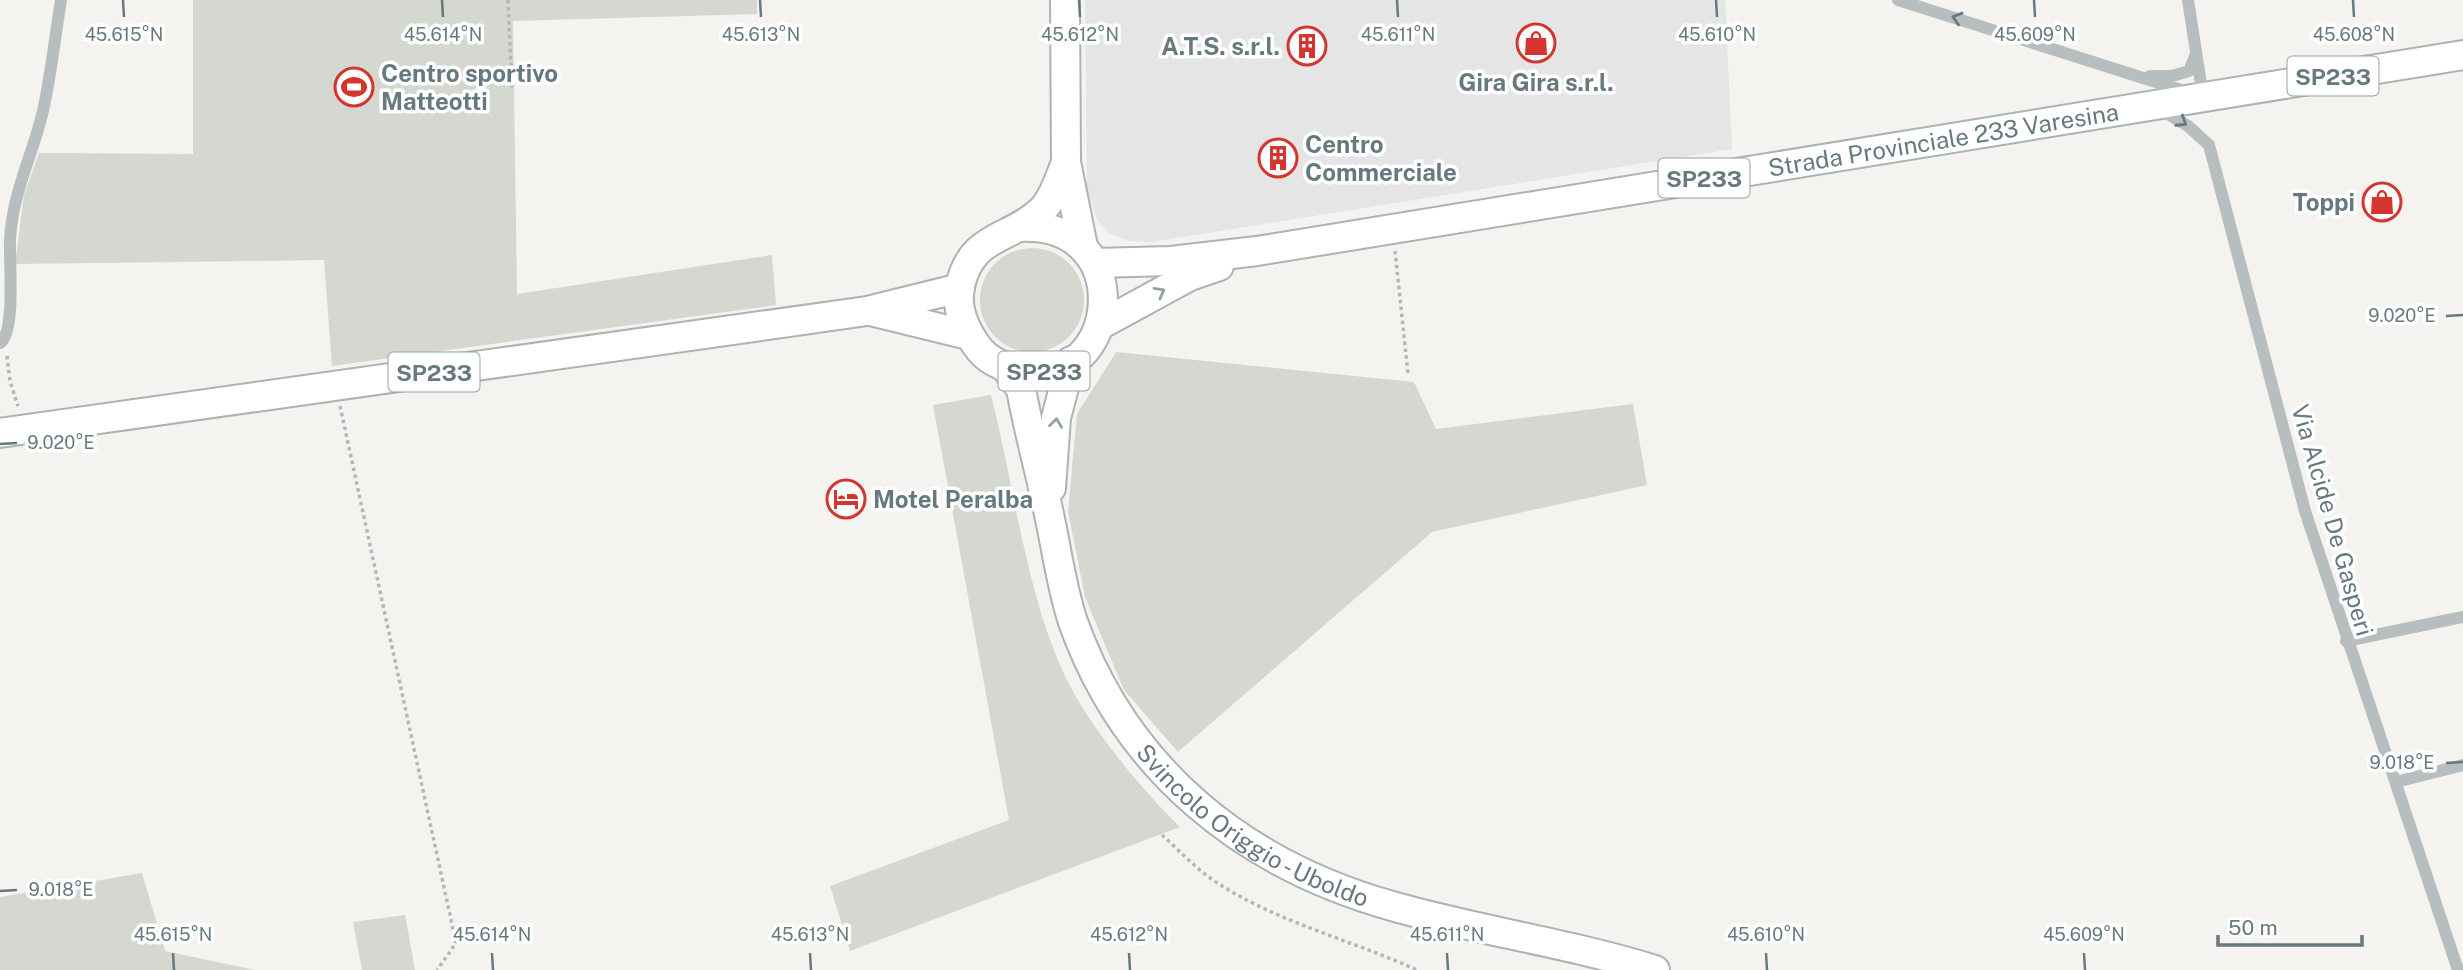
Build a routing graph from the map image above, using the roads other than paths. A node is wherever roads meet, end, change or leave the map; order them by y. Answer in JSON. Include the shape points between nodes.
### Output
{"nodes":[{"id":1,"x":61,"y":0,"type":"edge"},
{"id":2,"x":1065,"y":0,"type":"edge"},
{"id":3,"x":1898,"y":0,"type":"edge"},
{"id":4,"x":2188,"y":0,"type":"edge"},
{"id":5,"x":2198,"y":50,"type":"junction"},
{"id":6,"x":2463,"y":55,"type":"edge"},
{"id":7,"x":2139,"y":76,"type":"junction"},
{"id":8,"x":2203,"y":97,"type":"junction"},
{"id":9,"x":2150,"y":105,"type":"junction"},
{"id":10,"x":1066,"y":162,"type":"junction"},
{"id":11,"x":1020,"y":227,"type":"junction"},
{"id":12,"x":1257,"y":251,"type":"junction"},
{"id":13,"x":1089,"y":255,"type":"junction"},
{"id":14,"x":960,"y":288,"type":"junction"},
{"id":15,"x":4,"y":291,"type":"edge"},
{"id":16,"x":867,"y":311,"type":"junction"},
{"id":17,"x":1100,"y":325,"type":"junction"},
{"id":18,"x":968,"y":335,"type":"junction"},
{"id":19,"x":2,"y":342,"type":"edge"},
{"id":20,"x":1071,"y":362,"type":"junction"},
{"id":21,"x":1006,"y":368,"type":"junction"},
{"id":22,"x":13,"y":431,"type":"edge"},
{"id":23,"x":1049,"y":516,"type":"junction"},
{"id":24,"x":2463,"y":617,"type":"edge"},
{"id":25,"x":2346,"y":641,"type":"junction"},
{"id":26,"x":2463,"y":765,"type":"edge"},
{"id":27,"x":2396,"y":782,"type":"junction"},
{"id":28,"x":1655,"y":970,"type":"edge"},
{"id":29,"x":2458,"y":970,"type":"edge"}],
"edges":[{"from":1,"to":15,"type":"street","via":[[43,111],[14,205]]},
{"from":2,"to":10,"type":"main road"},
{"from":7,"to":3,"type":"street","one_way":true},
{"from":4,"to":5,"type":"street"},
{"from":5,"to":7,"type":"street","via":[[2189,71]]},
{"from":5,"to":8,"type":"street"},
{"from":6,"to":8,"type":"main road","name":"Strada Provinciale 233 Varesina","number":"SP233"},
{"from":7,"to":8,"type":"street"},
{"from":8,"to":9,"type":"main road","name":"Strada Provinciale 233 Varesina","number":"SP233"},
{"from":9,"to":12,"type":"main road","name":"Strada Provinciale 233 Varesina","number":"SP233"},
{"from":9,"to":25,"type":"street","name":"Via Alcide De Gasperi","one_way":true,"via":[[2188,126],[2209,145],[2305,511]]},
{"from":10,"to":11,"type":"main road","via":[[1044,208]]},
{"from":10,"to":13,"type":"main road"},
{"from":11,"to":13,"type":"main road","number":"SP233","via":[[1061,232]]},
{"from":11,"to":14,"type":"main road","via":[[995,236],[976,253]]},
{"from":12,"to":13,"type":"main road","name":"Strada Provinciale 233 Varesina","number":"SP233","via":[[1147,263]]},
{"from":17,"to":12,"type":"main road","name":"Strada Provinciale 233 Varesina","number":"SP233","one_way":true,"via":[[1190,276]]},
{"from":13,"to":17,"type":"main road","number":"SP233","via":[[1105,301]]},
{"from":14,"to":16,"type":"main road","number":"SP233"},
{"from":14,"to":18,"type":"main road","number":"SP233","via":[[960,312]]},
{"from":15,"to":19,"type":"street","via":[[10,324]]},
{"from":16,"to":18,"type":"main road","number":"SP233"},
{"from":16,"to":22,"type":"main road","number":"SP233"},
{"from":17,"to":20,"type":"main road","number":"SP233","via":[[1089,345]]},
{"from":18,"to":21,"type":"main road","number":"SP233","via":[[984,355]]},
{"from":20,"to":21,"type":"main road","number":"SP233","via":[[1039,372]]},
{"from":23,"to":20,"type":"main road","name":"Svincolo Origgio - Uboldo","one_way":true,"via":[[1056,418]]},
{"from":21,"to":23,"type":"main road","name":"Svincolo Origgio - Uboldo","via":[[1021,389]]},
{"from":23,"to":28,"type":"main road","name":"Svincolo Origgio - Uboldo","via":[[1073,620],[1116,715],[1175,786],[1218,822],[1262,853],[1390,906]]},
{"from":24,"to":25,"type":"street"},
{"from":25,"to":27,"type":"street","name":"Via Alcide De Gasperi"},
{"from":26,"to":27,"type":"street"},
{"from":27,"to":29,"type":"street","name":"Via Alcide De Gasperi"}]}
